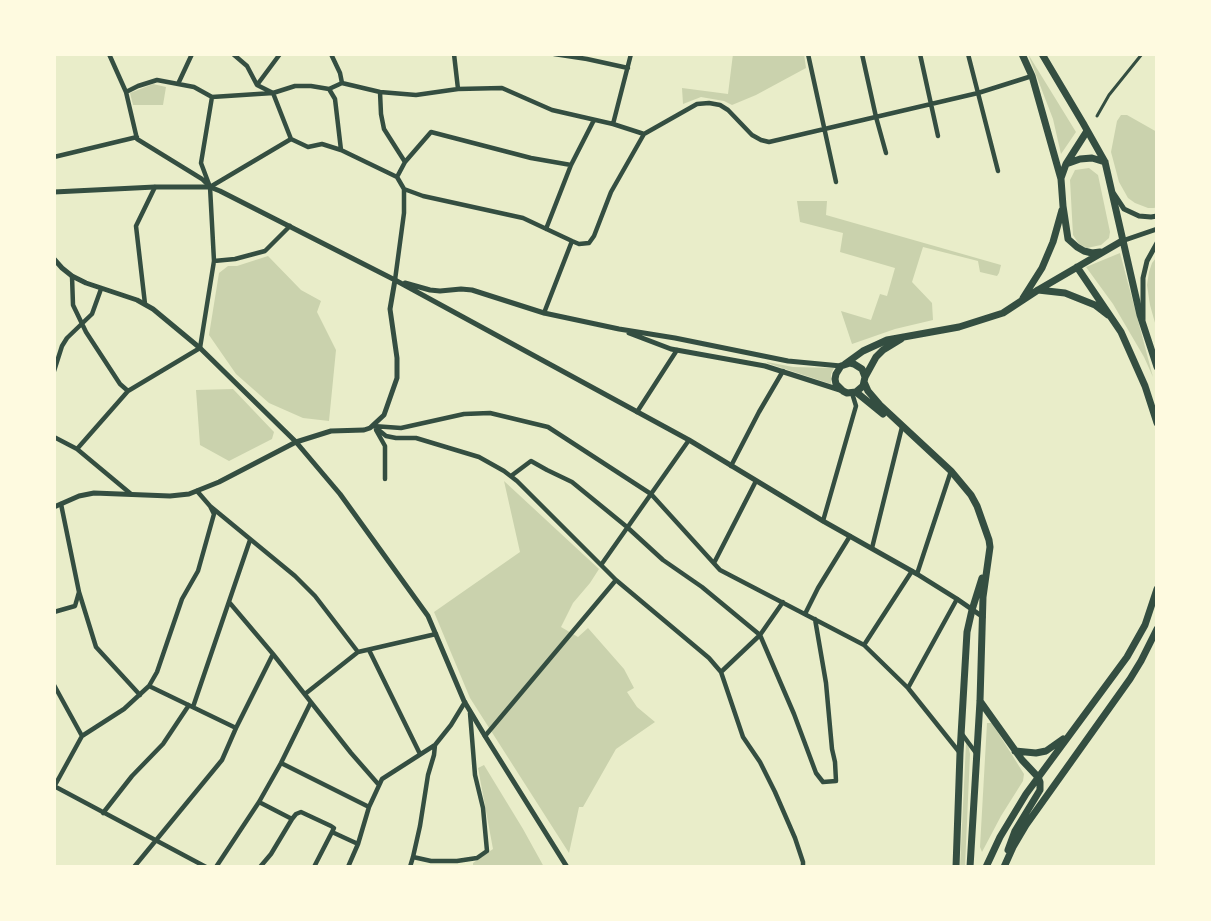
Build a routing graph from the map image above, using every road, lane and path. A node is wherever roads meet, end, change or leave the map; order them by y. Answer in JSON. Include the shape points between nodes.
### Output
{"nodes":[{"id":1,"x":109,"y":54,"type":"edge"},
{"id":2,"x":192,"y":54,"type":"edge"},
{"id":3,"x":233,"y":54,"type":"edge"},
{"id":4,"x":280,"y":54,"type":"edge"},
{"id":5,"x":331,"y":54,"type":"edge"},
{"id":6,"x":454,"y":54,"type":"edge"},
{"id":7,"x":554,"y":54,"type":"edge"},
{"id":8,"x":631,"y":54,"type":"edge"},
{"id":9,"x":808,"y":54,"type":"edge"},
{"id":10,"x":862,"y":54,"type":"edge"},
{"id":11,"x":920,"y":54,"type":"edge"},
{"id":12,"x":968,"y":54,"type":"edge"},
{"id":13,"x":1022,"y":54,"type":"edge"},
{"id":14,"x":1042,"y":54,"type":"edge"},
{"id":15,"x":1142,"y":54,"type":"edge"},
{"id":16,"x":587,"y":56,"type":"edge"},
{"id":17,"x":628,"y":68,"type":"junction"},
{"id":18,"x":1032,"y":76,"type":"junction"},
{"id":19,"x":342,"y":83,"type":"junction"},
{"id":20,"x":178,"y":84,"type":"junction"},
{"id":21,"x":258,"y":85,"type":"junction"},
{"id":22,"x":458,"y":88,"type":"junction"},
{"id":23,"x":329,"y":89,"type":"junction"},
{"id":24,"x":126,"y":92,"type":"junction"},
{"id":25,"x":380,"y":92,"type":"junction"},
{"id":26,"x":273,"y":93,"type":"junction"},
{"id":27,"x":978,"y":93,"type":"junction"},
{"id":28,"x":212,"y":97,"type":"junction"},
{"id":29,"x":932,"y":104,"type":"junction"},
{"id":30,"x":1097,"y":116,"type":"dead end"},
{"id":31,"x":876,"y":117,"type":"junction"},
{"id":32,"x":594,"y":120,"type":"junction"},
{"id":33,"x":613,"y":124,"type":"junction"},
{"id":34,"x":824,"y":129,"type":"junction"},
{"id":35,"x":1087,"y":131,"type":"junction"},
{"id":36,"x":644,"y":134,"type":"junction"},
{"id":37,"x":938,"y":136,"type":"dead end"},
{"id":38,"x":136,"y":137,"type":"junction"},
{"id":39,"x":291,"y":139,"type":"junction"},
{"id":40,"x":341,"y":150,"type":"junction"},
{"id":41,"x":886,"y":153,"type":"dead end"},
{"id":42,"x":54,"y":157,"type":"edge"},
{"id":43,"x":405,"y":162,"type":"junction"},
{"id":44,"x":1105,"y":162,"type":"junction"},
{"id":45,"x":1066,"y":164,"type":"junction"},
{"id":46,"x":571,"y":165,"type":"junction"},
{"id":47,"x":998,"y":171,"type":"dead end"},
{"id":48,"x":397,"y":177,"type":"junction"},
{"id":49,"x":1061,"y":179,"type":"junction"},
{"id":50,"x":836,"y":182,"type":"dead end"},
{"id":51,"x":155,"y":187,"type":"junction"},
{"id":52,"x":210,"y":187,"type":"junction"},
{"id":53,"x":404,"y":189,"type":"junction"},
{"id":54,"x":1111,"y":190,"type":"junction"},
{"id":55,"x":54,"y":192,"type":"edge"},
{"id":56,"x":1063,"y":207,"type":"junction"},
{"id":57,"x":1157,"y":216,"type":"edge"},
{"id":58,"x":290,"y":226,"type":"junction"},
{"id":59,"x":546,"y":229,"type":"junction"},
{"id":60,"x":1157,"y":229,"type":"edge"},
{"id":61,"x":572,"y":241,"type":"junction"},
{"id":62,"x":1122,"y":241,"type":"junction"},
{"id":63,"x":1157,"y":243,"type":"edge"},
{"id":64,"x":1103,"y":252,"type":"junction"},
{"id":65,"x":54,"y":259,"type":"edge"},
{"id":66,"x":214,"y":261,"type":"junction"},
{"id":67,"x":1077,"y":267,"type":"junction"},
{"id":68,"x":72,"y":276,"type":"junction"},
{"id":69,"x":395,"y":280,"type":"junction"},
{"id":70,"x":101,"y":289,"type":"junction"},
{"id":71,"x":1038,"y":290,"type":"junction"},
{"id":72,"x":1020,"y":302,"type":"junction"},
{"id":73,"x":145,"y":304,"type":"junction"},
{"id":74,"x":544,"y":313,"type":"junction"},
{"id":75,"x":1113,"y":319,"type":"junction"},
{"id":76,"x":82,"y":323,"type":"junction"},
{"id":77,"x":1143,"y":324,"type":"junction"},
{"id":78,"x":619,"y":329,"type":"junction"},
{"id":79,"x":909,"y":335,"type":"junction"},
{"id":80,"x":200,"y":348,"type":"junction"},
{"id":81,"x":677,"y":350,"type":"junction"},
{"id":82,"x":843,"y":365,"type":"junction"},
{"id":83,"x":1157,"y":367,"type":"edge"},
{"id":84,"x":54,"y":371,"type":"edge"},
{"id":85,"x":783,"y":371,"type":"junction"},
{"id":86,"x":865,"y":380,"type":"junction"},
{"id":87,"x":129,"y":390,"type":"junction"},
{"id":88,"x":843,"y":391,"type":"junction"},
{"id":89,"x":854,"y":392,"type":"junction"},
{"id":90,"x":637,"y":412,"type":"junction"},
{"id":91,"x":1157,"y":423,"type":"edge"},
{"id":92,"x":373,"y":426,"type":"junction"},
{"id":93,"x":902,"y":427,"type":"junction"},
{"id":94,"x":54,"y":437,"type":"edge"},
{"id":95,"x":689,"y":441,"type":"junction"},
{"id":96,"x":296,"y":442,"type":"junction"},
{"id":97,"x":77,"y":449,"type":"junction"},
{"id":98,"x":731,"y":466,"type":"junction"},
{"id":99,"x":951,"y":471,"type":"junction"},
{"id":100,"x":511,"y":476,"type":"junction"},
{"id":101,"x":385,"y":479,"type":"dead end"},
{"id":102,"x":756,"y":481,"type":"junction"},
{"id":103,"x":197,"y":492,"type":"junction"},
{"id":104,"x":131,"y":494,"type":"junction"},
{"id":105,"x":651,"y":494,"type":"junction"},
{"id":106,"x":61,"y":504,"type":"junction"},
{"id":107,"x":210,"y":506,"type":"junction"},
{"id":108,"x":54,"y":507,"type":"edge"},
{"id":109,"x":823,"y":521,"type":"junction"},
{"id":110,"x":627,"y":528,"type":"junction"},
{"id":111,"x":850,"y":536,"type":"junction"},
{"id":112,"x":250,"y":540,"type":"junction"},
{"id":113,"x":872,"y":548,"type":"junction"},
{"id":114,"x":714,"y":563,"type":"junction"},
{"id":115,"x":601,"y":565,"type":"junction"},
{"id":116,"x":986,"y":567,"type":"junction"},
{"id":117,"x":915,"y":572,"type":"junction"},
{"id":118,"x":616,"y":580,"type":"junction"},
{"id":119,"x":1157,"y":589,"type":"edge"},
{"id":120,"x":80,"y":592,"type":"junction"},
{"id":121,"x":957,"y":599,"type":"junction"},
{"id":122,"x":229,"y":602,"type":"junction"},
{"id":123,"x":783,"y":602,"type":"junction"},
{"id":124,"x":972,"y":610,"type":"junction"},
{"id":125,"x":54,"y":612,"type":"edge"},
{"id":126,"x":805,"y":614,"type":"junction"},
{"id":127,"x":982,"y":618,"type":"junction"},
{"id":128,"x":815,"y":619,"type":"junction"},
{"id":129,"x":1157,"y":629,"type":"edge"},
{"id":130,"x":435,"y":634,"type":"junction"},
{"id":131,"x":760,"y":635,"type":"junction"},
{"id":132,"x":864,"y":645,"type":"junction"},
{"id":133,"x":369,"y":650,"type":"junction"},
{"id":134,"x":358,"y":652,"type":"junction"},
{"id":135,"x":273,"y":654,"type":"junction"},
{"id":136,"x":720,"y":672,"type":"junction"},
{"id":137,"x":54,"y":685,"type":"edge"},
{"id":138,"x":149,"y":686,"type":"junction"},
{"id":139,"x":908,"y":688,"type":"junction"},
{"id":140,"x":305,"y":694,"type":"junction"},
{"id":141,"x":140,"y":695,"type":"junction"},
{"id":142,"x":980,"y":701,"type":"junction"},
{"id":143,"x":312,"y":702,"type":"junction"},
{"id":144,"x":465,"y":702,"type":"junction"},
{"id":145,"x":191,"y":706,"type":"junction"},
{"id":146,"x":470,"y":710,"type":"junction"},
{"id":147,"x":1076,"y":727,"type":"junction"},
{"id":148,"x":236,"y":728,"type":"junction"},
{"id":149,"x":962,"y":734,"type":"junction"},
{"id":150,"x":82,"y":736,"type":"junction"},
{"id":151,"x":484,"y":736,"type":"junction"},
{"id":152,"x":435,"y":745,"type":"junction"},
{"id":153,"x":1015,"y":751,"type":"junction"},
{"id":154,"x":960,"y":753,"type":"junction"},
{"id":155,"x":976,"y":753,"type":"junction"},
{"id":156,"x":420,"y":754,"type":"junction"},
{"id":157,"x":282,"y":763,"type":"junction"},
{"id":158,"x":1038,"y":777,"type":"junction"},
{"id":159,"x":379,"y":784,"type":"junction"},
{"id":160,"x":54,"y":786,"type":"edge"},
{"id":161,"x":259,"y":802,"type":"junction"},
{"id":162,"x":369,"y":807,"type":"junction"},
{"id":163,"x":103,"y":813,"type":"junction"},
{"id":164,"x":292,"y":819,"type":"junction"},
{"id":165,"x":333,"y":832,"type":"junction"},
{"id":166,"x":156,"y":840,"type":"junction"},
{"id":167,"x":358,"y":844,"type":"junction"},
{"id":168,"x":413,"y":857,"type":"junction"},
{"id":169,"x":134,"y":867,"type":"edge"},
{"id":170,"x":206,"y":867,"type":"edge"},
{"id":171,"x":216,"y":867,"type":"edge"},
{"id":172,"x":260,"y":867,"type":"edge"},
{"id":173,"x":314,"y":867,"type":"edge"},
{"id":174,"x":348,"y":867,"type":"edge"},
{"id":175,"x":410,"y":867,"type":"edge"},
{"id":176,"x":567,"y":867,"type":"edge"},
{"id":177,"x":803,"y":867,"type":"edge"},
{"id":178,"x":956,"y":867,"type":"edge"},
{"id":179,"x":970,"y":867,"type":"edge"},
{"id":180,"x":986,"y":867,"type":"edge"},
{"id":181,"x":1003,"y":867,"type":"edge"}],
"edges":[{"from":1,"to":24,"type":"street"},
{"from":2,"to":20,"type":"street"},
{"from":3,"to":21,"type":"street","via":[[247,66]]},
{"from":4,"to":21,"type":"street"},
{"from":5,"to":19,"type":"street"},
{"from":6,"to":22,"type":"street"},
{"from":7,"to":16,"type":"street"},
{"from":8,"to":17,"type":"street"},
{"from":9,"to":34,"type":"street"},
{"from":10,"to":31,"type":"street"},
{"from":11,"to":29,"type":"street"},
{"from":12,"to":27,"type":"street"},
{"from":13,"to":18,"type":"main road"},
{"from":14,"to":35,"type":"main road"},
{"from":15,"to":30,"type":"street"},
{"from":16,"to":17,"type":"street"},
{"from":17,"to":33,"type":"street"},
{"from":18,"to":27,"type":"street"},
{"from":18,"to":49,"type":"main road"},
{"from":19,"to":23,"type":"street"},
{"from":19,"to":25,"type":"street"},
{"from":20,"to":24,"type":"street","via":[[157,80]]},
{"from":20,"to":28,"type":"street"},
{"from":21,"to":26,"type":"street"},
{"from":22,"to":25,"type":"street","via":[[416,95]]},
{"from":22,"to":32,"type":"street","via":[[502,88],[552,110]]},
{"from":23,"to":26,"type":"street","via":[[295,86]]},
{"from":23,"to":40,"type":"street","via":[[335,99]]},
{"from":24,"to":38,"type":"street"},
{"from":25,"to":43,"type":"street","via":[[384,129]]},
{"from":26,"to":28,"type":"street"},
{"from":26,"to":39,"type":"street"},
{"from":27,"to":29,"type":"street"},
{"from":27,"to":47,"type":"street"},
{"from":28,"to":52,"type":"street","via":[[201,163]]},
{"from":29,"to":31,"type":"street"},
{"from":29,"to":37,"type":"street"},
{"from":31,"to":34,"type":"street"},
{"from":31,"to":41,"type":"street"},
{"from":32,"to":33,"type":"street"},
{"from":32,"to":46,"type":"street"},
{"from":33,"to":36,"type":"street"},
{"from":34,"to":36,"type":"street","via":[[760,140],[728,110],[709,103],[697,104]]},
{"from":34,"to":50,"type":"street"},
{"from":35,"to":44,"type":"main road"},
{"from":35,"to":45,"type":"main road"},
{"from":36,"to":61,"type":"street","via":[[611,192],[594,236],[588,243]]},
{"from":38,"to":42,"type":"street"},
{"from":38,"to":52,"type":"street"},
{"from":39,"to":40,"type":"street","via":[[308,147],[322,144]]},
{"from":39,"to":52,"type":"street"},
{"from":40,"to":48,"type":"street"},
{"from":43,"to":46,"type":"street","via":[[431,132]]},
{"from":43,"to":48,"type":"street"},
{"from":44,"to":45,"type":"main road","via":[[1092,158]]},
{"from":44,"to":54,"type":"main road"},
{"from":45,"to":49,"type":"main road"},
{"from":46,"to":59,"type":"street"},
{"from":48,"to":53,"type":"street"},
{"from":49,"to":56,"type":"main road"},
{"from":51,"to":52,"type":"street"},
{"from":51,"to":55,"type":"street"},
{"from":51,"to":73,"type":"street","via":[[136,226]]},
{"from":52,"to":58,"type":"street"},
{"from":52,"to":66,"type":"street"},
{"from":53,"to":59,"type":"street","via":[[523,218]]},
{"from":53,"to":69,"type":"street"},
{"from":54,"to":57,"type":"street","via":[[1124,209],[1139,216]]},
{"from":54,"to":62,"type":"main road"},
{"from":56,"to":64,"type":"main road","via":[[1068,239],[1084,251]]},
{"from":56,"to":72,"type":"main road","via":[[1042,268]]},
{"from":58,"to":66,"type":"street","via":[[265,251]]},
{"from":58,"to":69,"type":"street"},
{"from":59,"to":61,"type":"street"},
{"from":60,"to":62,"type":"street"},
{"from":61,"to":74,"type":"street"},
{"from":62,"to":64,"type":"main road"},
{"from":62,"to":77,"type":"main road"},
{"from":63,"to":77,"type":"street","via":[[1143,278]]},
{"from":64,"to":67,"type":"main road"},
{"from":65,"to":68,"type":"street"},
{"from":66,"to":80,"type":"street"},
{"from":67,"to":71,"type":"main road"},
{"from":67,"to":75,"type":"main road"},
{"from":68,"to":70,"type":"street"},
{"from":68,"to":76,"type":"street","via":[[73,305]]},
{"from":69,"to":74,"type":"street","via":[[430,290],[472,290]]},
{"from":69,"to":90,"type":"street"},
{"from":69,"to":92,"type":"street","via":[[390,309],[398,371],[386,409]]},
{"from":70,"to":73,"type":"street"},
{"from":70,"to":76,"type":"street","via":[[92,314]]},
{"from":71,"to":72,"type":"main road"},
{"from":71,"to":75,"type":"main road","via":[[1082,299]]},
{"from":72,"to":79,"type":"main road","via":[[1003,313],[959,327]]},
{"from":73,"to":80,"type":"street"},
{"from":74,"to":78,"type":"street"},
{"from":75,"to":91,"type":"main road","via":[[1145,386]]},
{"from":76,"to":84,"type":"street","via":[[62,346]]},
{"from":76,"to":87,"type":"street","via":[[120,384]]},
{"from":77,"to":83,"type":"main road"},
{"from":78,"to":81,"type":"street"},
{"from":78,"to":82,"type":"street","via":[[788,361]]},
{"from":79,"to":82,"type":"main road","via":[[871,346]]},
{"from":79,"to":86,"type":"main road","via":[[876,357]]},
{"from":80,"to":87,"type":"street"},
{"from":80,"to":96,"type":"street"},
{"from":81,"to":85,"type":"street"},
{"from":81,"to":90,"type":"street"},
{"from":82,"to":86,"type":"main road","via":[[858,366]]},
{"from":82,"to":88,"type":"main road","via":[[835,379]]},
{"from":85,"to":88,"type":"street"},
{"from":85,"to":98,"type":"street"},
{"from":86,"to":89,"type":"main road"},
{"from":86,"to":93,"type":"main road","via":[[874,398]]},
{"from":87,"to":97,"type":"street"},
{"from":88,"to":89,"type":"main road"},
{"from":89,"to":93,"type":"main road"},
{"from":89,"to":109,"type":"street","via":[[856,406]]},
{"from":90,"to":95,"type":"street"},
{"from":92,"to":96,"type":"street","via":[[331,431]]},
{"from":92,"to":100,"type":"street","via":[[386,436],[416,438],[479,458]]},
{"from":92,"to":101,"type":"street","via":[[386,446]]},
{"from":92,"to":105,"type":"street","via":[[401,428],[464,414],[490,413],[548,427]]},
{"from":93,"to":99,"type":"main road"},
{"from":93,"to":113,"type":"street"},
{"from":94,"to":97,"type":"street"},
{"from":95,"to":98,"type":"street"},
{"from":95,"to":105,"type":"street"},
{"from":96,"to":103,"type":"street"},
{"from":96,"to":130,"type":"street","via":[[340,494],[428,616]]},
{"from":97,"to":104,"type":"street"},
{"from":98,"to":102,"type":"street"},
{"from":99,"to":116,"type":"main road","via":[[971,495],[985,527],[990,547]]},
{"from":99,"to":117,"type":"street"},
{"from":100,"to":110,"type":"street","via":[[531,461],[572,482]]},
{"from":100,"to":115,"type":"street"},
{"from":102,"to":109,"type":"street"},
{"from":102,"to":114,"type":"street"},
{"from":103,"to":104,"type":"street","via":[[180,496]]},
{"from":103,"to":107,"type":"street"},
{"from":104,"to":106,"type":"street","via":[[87,494]]},
{"from":105,"to":110,"type":"street"},
{"from":105,"to":114,"type":"street"},
{"from":106,"to":108,"type":"street"},
{"from":106,"to":120,"type":"street"},
{"from":107,"to":112,"type":"street"},
{"from":107,"to":138,"type":"street","via":[[214,514],[198,570],[182,599]]},
{"from":109,"to":111,"type":"street"},
{"from":110,"to":115,"type":"street"},
{"from":110,"to":131,"type":"street"},
{"from":111,"to":113,"type":"street"},
{"from":111,"to":126,"type":"street"},
{"from":112,"to":122,"type":"street"},
{"from":112,"to":134,"type":"street","via":[[296,576]]},
{"from":113,"to":117,"type":"street"},
{"from":114,"to":123,"type":"street","via":[[720,570]]},
{"from":115,"to":118,"type":"street"},
{"from":116,"to":124,"type":"main road"},
{"from":116,"to":127,"type":"main road"},
{"from":117,"to":121,"type":"street"},
{"from":117,"to":132,"type":"street"},
{"from":118,"to":136,"type":"street","via":[[709,658]]},
{"from":118,"to":151,"type":"street"},
{"from":119,"to":147,"type":"main road","via":[[1145,625],[1127,657]]},
{"from":120,"to":125,"type":"street","via":[[75,606]]},
{"from":120,"to":141,"type":"street","via":[[96,647]]},
{"from":121,"to":124,"type":"street"},
{"from":121,"to":139,"type":"street"},
{"from":122,"to":135,"type":"street"},
{"from":122,"to":145,"type":"street"},
{"from":123,"to":126,"type":"street"},
{"from":123,"to":131,"type":"street"},
{"from":124,"to":127,"type":"street"},
{"from":124,"to":149,"type":"main road","via":[[967,633]]},
{"from":126,"to":128,"type":"street"},
{"from":127,"to":142,"type":"main road"},
{"from":128,"to":131,"type":"street","via":[[836,781],[823,782],[816,773]]},
{"from":128,"to":132,"type":"street"},
{"from":129,"to":181,"type":"main road","via":[[1135,670],[1026,825]]},
{"from":130,"to":133,"type":"street"},
{"from":130,"to":144,"type":"street"},
{"from":131,"to":136,"type":"street"},
{"from":132,"to":139,"type":"street"},
{"from":133,"to":134,"type":"street"},
{"from":133,"to":156,"type":"street"},
{"from":134,"to":140,"type":"street"},
{"from":135,"to":140,"type":"street"},
{"from":135,"to":148,"type":"street"},
{"from":136,"to":177,"type":"street","via":[[743,737],[775,792]]},
{"from":137,"to":150,"type":"street"},
{"from":138,"to":141,"type":"street"},
{"from":138,"to":145,"type":"street"},
{"from":139,"to":154,"type":"street"},
{"from":140,"to":143,"type":"street"},
{"from":141,"to":150,"type":"street"},
{"from":142,"to":153,"type":"main road"},
{"from":142,"to":155,"type":"main road"},
{"from":143,"to":157,"type":"street"},
{"from":143,"to":159,"type":"street"},
{"from":144,"to":146,"type":"street"},
{"from":144,"to":152,"type":"street"},
{"from":145,"to":148,"type":"street"},
{"from":145,"to":163,"type":"street"},
{"from":146,"to":151,"type":"street"},
{"from":146,"to":168,"type":"street","via":[[487,851],[477,858],[457,861]]},
{"from":147,"to":153,"type":"main road","via":[[1046,751]]},
{"from":147,"to":158,"type":"main road"},
{"from":148,"to":166,"type":"street","via":[[222,760]]},
{"from":149,"to":154,"type":"main road"},
{"from":149,"to":155,"type":"street"},
{"from":150,"to":160,"type":"street"},
{"from":151,"to":176,"type":"street"},
{"from":152,"to":156,"type":"street"},
{"from":152,"to":168,"type":"street"},
{"from":153,"to":158,"type":"main road"},
{"from":154,"to":178,"type":"main road"},
{"from":155,"to":179,"type":"main road"},
{"from":156,"to":159,"type":"street"},
{"from":157,"to":161,"type":"street"},
{"from":157,"to":162,"type":"street"},
{"from":158,"to":180,"type":"main road"},
{"from":158,"to":181,"type":"main road","via":[[1040,790],[1015,831]]},
{"from":159,"to":162,"type":"street"},
{"from":160,"to":163,"type":"street"},
{"from":161,"to":164,"type":"street"},
{"from":161,"to":171,"type":"street"},
{"from":162,"to":167,"type":"street"},
{"from":163,"to":166,"type":"street"},
{"from":164,"to":165,"type":"street","via":[[301,812],[331,826]]},
{"from":164,"to":172,"type":"street"},
{"from":165,"to":167,"type":"street"},
{"from":165,"to":173,"type":"street"},
{"from":166,"to":169,"type":"street"},
{"from":166,"to":170,"type":"street"},
{"from":167,"to":174,"type":"street"},
{"from":168,"to":175,"type":"street"}]}
